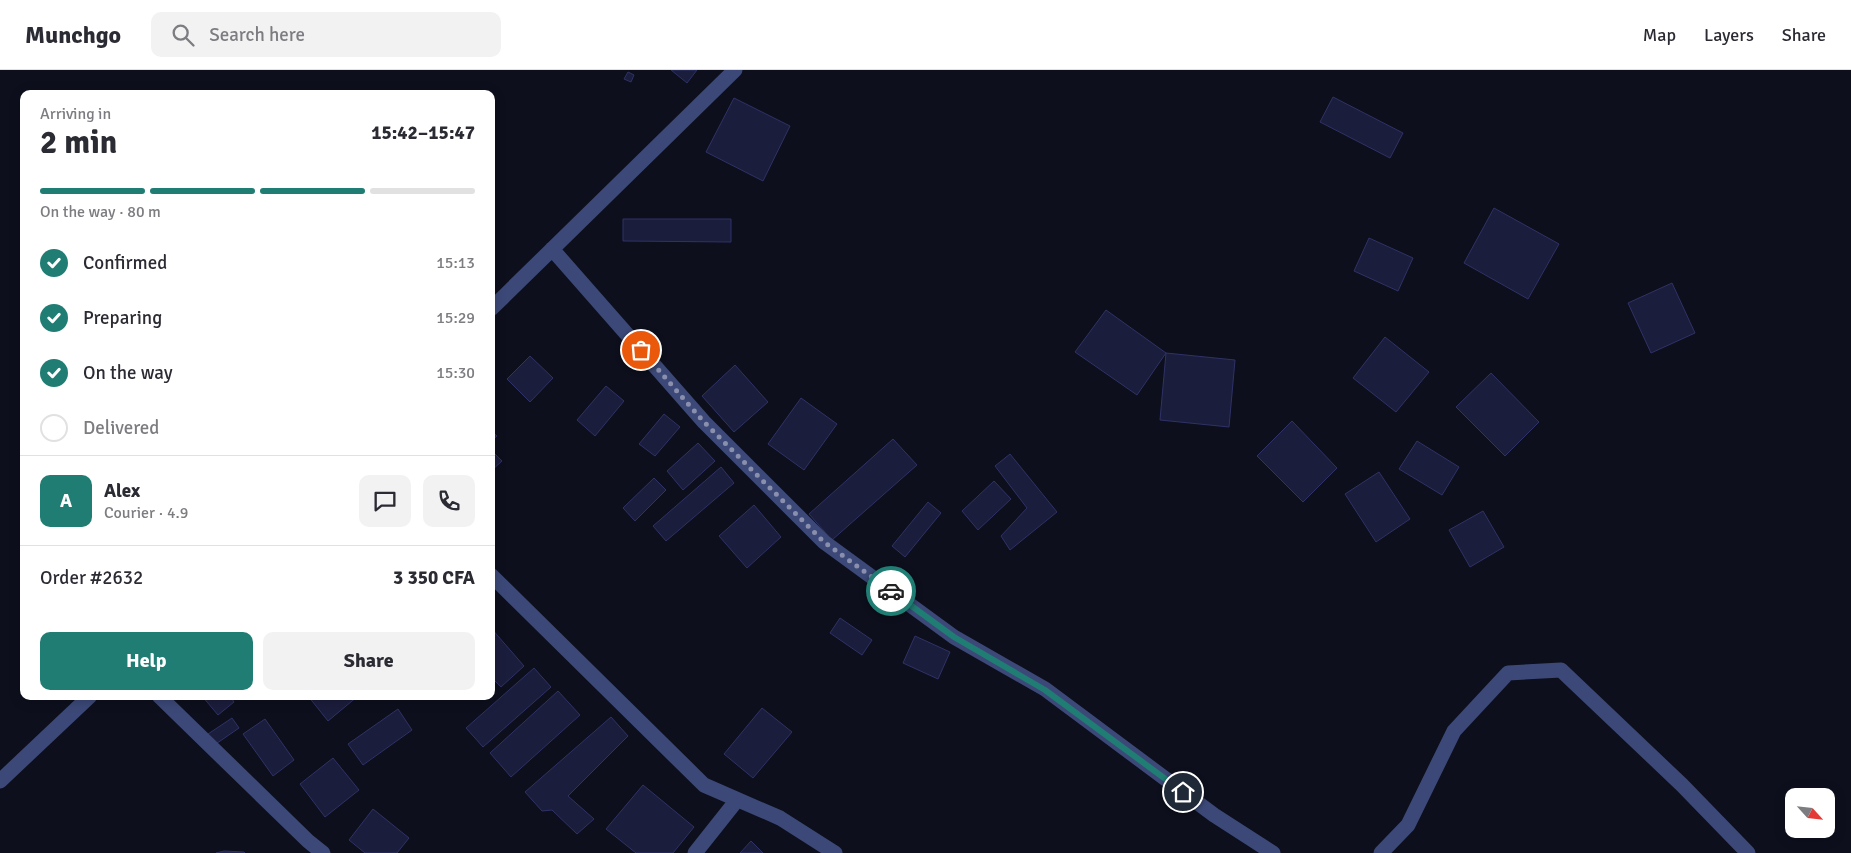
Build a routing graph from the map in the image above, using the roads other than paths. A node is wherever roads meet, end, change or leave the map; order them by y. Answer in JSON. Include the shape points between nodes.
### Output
{"nodes":[{"id":1,"x":735,"y":70,"type":"edge"},
{"id":2,"x":552,"y":250,"type":"junction"},
{"id":3,"x":495,"y":305,"type":"edge"},
{"id":4,"x":495,"y":579,"type":"edge"},
{"id":5,"x":86,"y":700,"type":"edge"},
{"id":6,"x":163,"y":700,"type":"edge"},
{"id":7,"x":0,"y":781,"type":"edge"},
{"id":8,"x":737,"y":800,"type":"junction"},
{"id":9,"x":323,"y":853,"type":"edge"},
{"id":10,"x":695,"y":853,"type":"edge"},
{"id":11,"x":835,"y":853,"type":"edge"},
{"id":12,"x":1273,"y":853,"type":"edge"},
{"id":13,"x":1382,"y":853,"type":"edge"},
{"id":14,"x":1748,"y":853,"type":"edge"}],
"edges":[{"from":1,"to":2,"type":"street"},
{"from":2,"to":3,"type":"street"},
{"from":2,"to":12,"type":"street","via":[[704,422],[824,542],[954,637],[1045,690],[1214,815]]},
{"from":4,"to":8,"type":"street","via":[[704,785]]},
{"from":5,"to":7,"type":"street"},
{"from":6,"to":9,"type":"street"},
{"from":8,"to":10,"type":"street"},
{"from":8,"to":11,"type":"street","via":[[780,818]]},
{"from":13,"to":14,"type":"street","via":[[1408,825],[1454,731],[1508,673],[1560,670],[1682,785]]}]}
